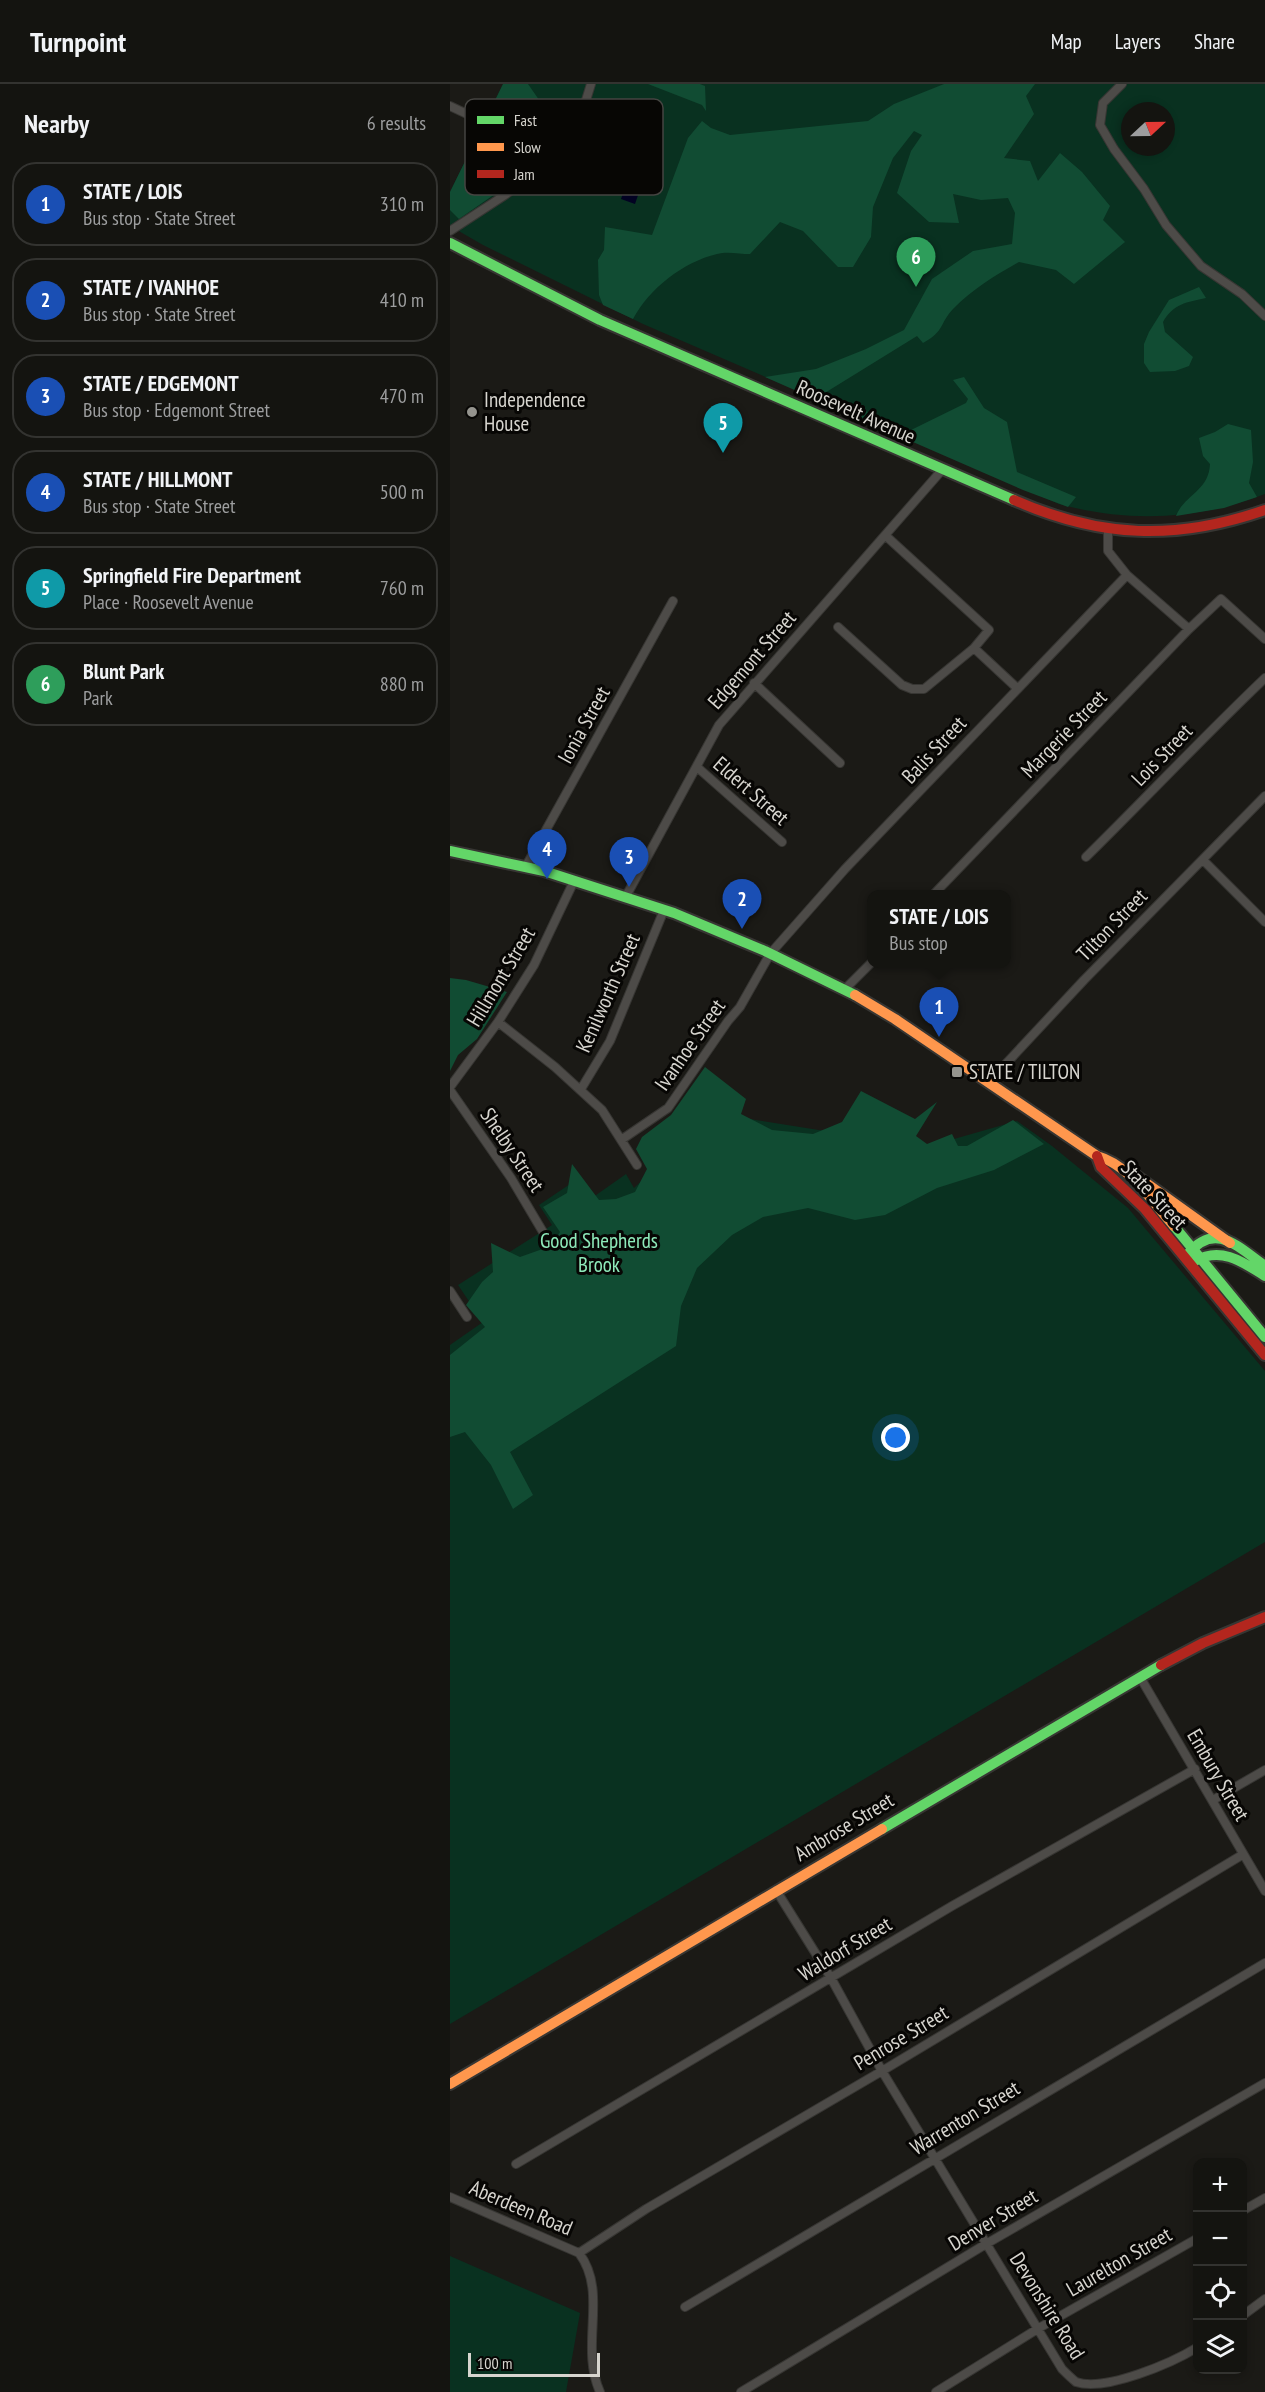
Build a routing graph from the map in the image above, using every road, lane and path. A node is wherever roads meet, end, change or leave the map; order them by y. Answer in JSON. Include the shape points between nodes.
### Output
{"nodes":[{"id":1,"x":591,"y":84,"type":"edge"},
{"id":2,"x":1122,"y":84,"type":"edge"},
{"id":3,"x":450,"y":98,"type":"edge"},
{"id":4,"x":586,"y":99,"type":"edge"},
{"id":5,"x":451,"y":106,"type":"edge"},
{"id":6,"x":465,"y":113,"type":"edge"},
{"id":7,"x":505,"y":195,"type":"edge"},
{"id":8,"x":450,"y":231,"type":"edge"},
{"id":9,"x":450,"y":243,"type":"edge"},
{"id":10,"x":1265,"y":316,"type":"edge"},
{"id":11,"x":942,"y":470,"type":"junction"},
{"id":12,"x":1265,"y":510,"type":"edge"},
{"id":13,"x":1107,"y":530,"type":"junction"},
{"id":14,"x":886,"y":536,"type":"junction"},
{"id":15,"x":1127,"y":574,"type":"junction"},
{"id":16,"x":673,"y":601,"type":"dead end"},
{"id":17,"x":838,"y":627,"type":"dead end"},
{"id":18,"x":1189,"y":629,"type":"junction"},
{"id":19,"x":1265,"y":639,"type":"edge"},
{"id":20,"x":974,"y":648,"type":"junction"},
{"id":21,"x":1265,"y":678,"type":"edge"},
{"id":22,"x":754,"y":683,"type":"junction"},
{"id":23,"x":1017,"y":688,"type":"junction"},
{"id":24,"x":840,"y":763,"type":"dead end"},
{"id":25,"x":697,"y":767,"type":"junction"},
{"id":26,"x":1265,"y":796,"type":"edge"},
{"id":27,"x":782,"y":842,"type":"dead end"},
{"id":28,"x":450,"y":851,"type":"edge"},
{"id":29,"x":1086,"y":857,"type":"dead end"},
{"id":30,"x":1203,"y":860,"type":"junction"},
{"id":31,"x":526,"y":866,"type":"junction"},
{"id":32,"x":574,"y":881,"type":"junction"},
{"id":33,"x":938,"y":890,"type":"edge"},
{"id":34,"x":625,"y":898,"type":"junction"},
{"id":35,"x":664,"y":910,"type":"junction"},
{"id":36,"x":1263,"y":916,"type":"edge"},
{"id":37,"x":770,"y":954,"type":"junction"},
{"id":38,"x":867,"y":967,"type":"edge"},
{"id":39,"x":845,"y":989,"type":"junction"},
{"id":40,"x":498,"y":1022,"type":"junction"},
{"id":41,"x":988,"y":1083,"type":"junction"},
{"id":42,"x":450,"y":1089,"type":"edge"},
{"id":43,"x":581,"y":1089,"type":"junction"},
{"id":44,"x":621,"y":1140,"type":"junction"},
{"id":45,"x":1097,"y":1156,"type":"junction"},
{"id":46,"x":637,"y":1165,"type":"dead end"},
{"id":47,"x":1127,"y":1173,"type":"junction"},
{"id":48,"x":543,"y":1232,"type":"dead end"},
{"id":49,"x":1230,"y":1243,"type":"junction"},
{"id":50,"x":1192,"y":1247,"type":"junction"},
{"id":51,"x":1200,"y":1258,"type":"junction"},
{"id":52,"x":1188,"y":1262,"type":"junction"},
{"id":53,"x":1265,"y":1266,"type":"edge"},
{"id":54,"x":1265,"y":1276,"type":"edge"},
{"id":55,"x":450,"y":1291,"type":"edge"},
{"id":56,"x":467,"y":1317,"type":"dead end"},
{"id":57,"x":1265,"y":1337,"type":"edge"},
{"id":58,"x":1265,"y":1355,"type":"edge"},
{"id":59,"x":1265,"y":1617,"type":"edge"},
{"id":60,"x":1140,"y":1677,"type":"junction"},
{"id":61,"x":1195,"y":1769,"type":"junction"},
{"id":62,"x":1265,"y":1770,"type":"edge"},
{"id":63,"x":1213,"y":1800,"type":"junction"},
{"id":64,"x":1242,"y":1855,"type":"junction"},
{"id":65,"x":776,"y":1890,"type":"junction"},
{"id":66,"x":1265,"y":1891,"type":"edge"},
{"id":67,"x":1265,"y":1963,"type":"edge"},
{"id":68,"x":831,"y":1978,"type":"junction"},
{"id":69,"x":882,"y":2071,"type":"junction"},
{"id":70,"x":450,"y":2084,"type":"edge"},
{"id":71,"x":1264,"y":2084,"type":"edge"},
{"id":72,"x":934,"y":2158,"type":"junction"},
{"id":73,"x":516,"y":2164,"type":"dead end"},
{"id":74,"x":450,"y":2198,"type":"edge"},
{"id":75,"x":1265,"y":2198,"type":"edge"},
{"id":76,"x":1247,"y":2208,"type":"edge"},
{"id":77,"x":1193,"y":2240,"type":"edge"},
{"id":78,"x":986,"y":2244,"type":"junction"},
{"id":79,"x":579,"y":2253,"type":"junction"},
{"id":80,"x":1265,"y":2299,"type":"edge"},
{"id":81,"x":685,"y":2307,"type":"dead end"},
{"id":82,"x":1247,"y":2312,"type":"edge"},
{"id":83,"x":1039,"y":2328,"type":"junction"},
{"id":84,"x":1193,"y":2349,"type":"edge"},
{"id":85,"x":946,"y":2390,"type":"edge"},
{"id":86,"x":600,"y":2392,"type":"edge"},
{"id":87,"x":741,"y":2392,"type":"edge"},
{"id":88,"x":936,"y":2392,"type":"edge"}],
"edges":[{"from":1,"to":4,"type":"street"},
{"from":2,"to":10,"type":"street","via":[[1103,103],[1100,125],[1114,149],[1166,225],[1201,266],[1242,294]]},
{"from":3,"to":5,"type":"street"},
{"from":5,"to":6,"type":"street"},
{"from":7,"to":8,"type":"street"},
{"from":9,"to":11,"type":"main road","name":"Roosevelt Avenue","via":[[600,320]]},
{"from":11,"to":13,"type":"main road","name":"Roosevelt Avenue","via":[[1047,515]]},
{"from":11,"to":14,"type":"street","name":"Edgemont Street"},
{"from":12,"to":13,"type":"main road","name":"Roosevelt Avenue","via":[[1194,529]]},
{"from":13,"to":15,"type":"street","via":[[1108,551]]},
{"from":14,"to":20,"type":"street","via":[[989,630]]},
{"from":14,"to":22,"type":"street","name":"Edgemont Street"},
{"from":15,"to":18,"type":"street"},
{"from":15,"to":23,"type":"street","name":"Balis Street"},
{"from":16,"to":31,"type":"street","name":"Ionia Street"},
{"from":17,"to":20,"type":"street","via":[[902,685],[912,689],[924,689]]},
{"from":18,"to":19,"type":"street","name":"Margerie Street","via":[[1221,598]]},
{"from":18,"to":33,"type":"street","name":"Margerie Street"},
{"from":20,"to":23,"type":"street"},
{"from":21,"to":29,"type":"street","name":"Lois Street"},
{"from":22,"to":24,"type":"street"},
{"from":22,"to":25,"type":"street","name":"Edgemont Street","via":[[719,725]]},
{"from":23,"to":37,"type":"street","name":"Balis Street"},
{"from":25,"to":27,"type":"street","name":"Eldert Street"},
{"from":25,"to":34,"type":"street","name":"Edgemont Street"},
{"from":26,"to":30,"type":"street","name":"Tilton Street"},
{"from":28,"to":31,"type":"main road","name":"State Street"},
{"from":30,"to":36,"type":"street"},
{"from":30,"to":41,"type":"street","name":"Tilton Street"},
{"from":31,"to":32,"type":"main road","name":"State Street"},
{"from":32,"to":34,"type":"main road","name":"State Street"},
{"from":32,"to":40,"type":"street","name":"Hillmont Street","via":[[534,965]]},
{"from":34,"to":35,"type":"main road","name":"State Street"},
{"from":35,"to":37,"type":"main road","name":"State Street"},
{"from":35,"to":43,"type":"street","name":"Kenilworth Street","via":[[610,1041]]},
{"from":37,"to":39,"type":"main road","name":"State Street"},
{"from":37,"to":44,"type":"street","name":"Ivanhoe Street","via":[[740,1006],[668,1108]]},
{"from":38,"to":39,"type":"street"},
{"from":39,"to":41,"type":"main road","name":"State Street"},
{"from":40,"to":42,"type":"street","name":"Hillmont Street"},
{"from":40,"to":43,"type":"street"},
{"from":41,"to":45,"type":"main road","name":"State Street"},
{"from":42,"to":48,"type":"street","name":"Shelby Street"},
{"from":43,"to":44,"type":"street","via":[[602,1110]]},
{"from":44,"to":46,"type":"street"},
{"from":45,"to":47,"type":"main road","name":"State Street"},
{"from":45,"to":52,"type":"main road","name":"State Street","via":[[1101,1167],[1145,1209]]},
{"from":47,"to":49,"type":"main road"},
{"from":47,"to":50,"type":"main road","name":"State Street"},
{"from":49,"to":50,"type":"main road","via":[[1205,1237]]},
{"from":49,"to":53,"type":"main road"},
{"from":50,"to":51,"type":"main road","name":"State Street"},
{"from":50,"to":52,"type":"main road"},
{"from":51,"to":52,"type":"main road"},
{"from":51,"to":54,"type":"main road","via":[[1217,1252]]},
{"from":51,"to":57,"type":"main road","name":"State Street"},
{"from":52,"to":58,"type":"main road","name":"State Street"},
{"from":55,"to":56,"type":"street"},
{"from":59,"to":60,"type":"main road","name":"Ambrose Street","via":[[1195,1647]]},
{"from":60,"to":61,"type":"street","name":"Embury Street"},
{"from":60,"to":65,"type":"main road","name":"Ambrose Street"},
{"from":61,"to":63,"type":"street","name":"Embury Street"},
{"from":61,"to":68,"type":"street","name":"Waldorf Street"},
{"from":62,"to":63,"type":"street"},
{"from":63,"to":64,"type":"street","name":"Embury Street"},
{"from":64,"to":66,"type":"street","name":"Embury Street"},
{"from":64,"to":69,"type":"street","name":"Penrose Street"},
{"from":65,"to":68,"type":"street","name":"Devonshire Road"},
{"from":65,"to":70,"type":"main road","name":"Ambrose Street"},
{"from":67,"to":72,"type":"street","name":"Warrenton Street"},
{"from":68,"to":69,"type":"street","name":"Devonshire Road"},
{"from":68,"to":73,"type":"street","name":"Waldorf Street"},
{"from":69,"to":72,"type":"street","name":"Devonshire Road"},
{"from":69,"to":79,"type":"street","name":"Penrose Street","via":[[646,2209]]},
{"from":71,"to":78,"type":"street","name":"Denver Street"},
{"from":72,"to":78,"type":"street","name":"Devonshire Road"},
{"from":72,"to":81,"type":"street","name":"Warrenton Street"},
{"from":74,"to":79,"type":"street","name":"Aberdeen Road"},
{"from":75,"to":76,"type":"street"},
{"from":77,"to":83,"type":"street","name":"Laurelton Street"},
{"from":78,"to":83,"type":"street","name":"Devonshire Road"},
{"from":78,"to":87,"type":"street","name":"Denver Street"},
{"from":79,"to":86,"type":"street","via":[[593,2285],[590,2354]]},
{"from":80,"to":82,"type":"street"},
{"from":83,"to":84,"type":"street","name":"Devonshire Road","via":[[1062,2369],[1077,2383],[1095,2386],[1112,2386],[1155,2371]]},
{"from":83,"to":85,"type":"street","name":"Laurelton Street"},
{"from":85,"to":88,"type":"street","name":"Laurelton Street"}]}
